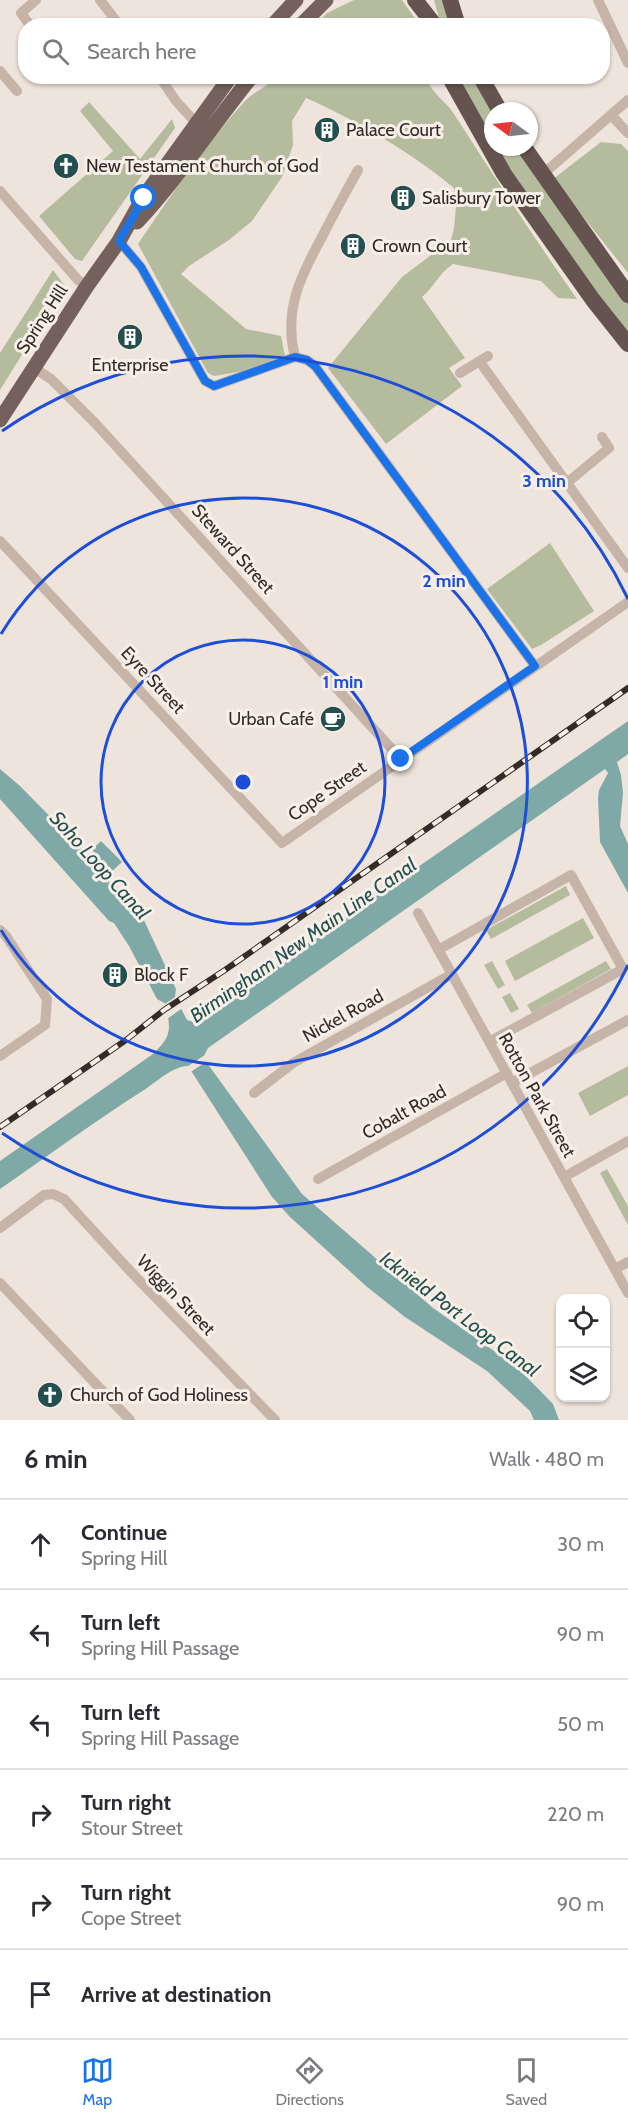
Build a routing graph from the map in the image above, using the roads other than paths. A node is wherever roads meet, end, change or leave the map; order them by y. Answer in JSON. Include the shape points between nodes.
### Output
{"nodes":[{"id":1,"x":36,"y":0,"type":"edge"},
{"id":2,"x":100,"y":0,"type":"edge"},
{"id":3,"x":296,"y":0,"type":"edge"},
{"id":4,"x":326,"y":0,"type":"edge"},
{"id":5,"x":415,"y":0,"type":"edge"},
{"id":6,"x":427,"y":0,"type":"edge"},
{"id":7,"x":450,"y":0,"type":"edge"},
{"id":8,"x":598,"y":0,"type":"edge"},
{"id":9,"x":25,"y":18,"type":"edge"},
{"id":10,"x":114,"y":18,"type":"edge"},
{"id":11,"x":279,"y":18,"type":"edge"},
{"id":12,"x":308,"y":18,"type":"edge"},
{"id":13,"x":428,"y":18,"type":"edge"},
{"id":14,"x":432,"y":18,"type":"edge"},
{"id":15,"x":456,"y":18,"type":"edge"},
{"id":16,"x":607,"y":18,"type":"edge"},
{"id":17,"x":610,"y":25,"type":"edge"},
{"id":18,"x":628,"y":63,"type":"edge"},
{"id":19,"x":0,"y":71,"type":"edge"},
{"id":20,"x":164,"y":84,"type":"edge"},
{"id":21,"x":225,"y":84,"type":"edge"},
{"id":22,"x":246,"y":84,"type":"edge"},
{"id":23,"x":453,"y":84,"type":"edge"},
{"id":24,"x":485,"y":84,"type":"edge"},
{"id":25,"x":17,"y":91,"type":"dead end"},
{"id":26,"x":628,"y":100,"type":"edge"},
{"id":27,"x":495,"y":102,"type":"edge"},
{"id":28,"x":611,"y":115,"type":"junction"},
{"id":29,"x":196,"y":123,"type":"junction"},
{"id":30,"x":628,"y":133,"type":"edge"},
{"id":31,"x":530,"y":156,"type":"edge"},
{"id":32,"x":358,"y":170,"type":"dead end"},
{"id":33,"x":542,"y":175,"type":"junction"},
{"id":34,"x":0,"y":191,"type":"edge"},
{"id":35,"x":119,"y":241,"type":"junction"},
{"id":36,"x":87,"y":286,"type":"junction"},
{"id":37,"x":628,"y":295,"type":"edge"},
{"id":38,"x":628,"y":344,"type":"edge"},
{"id":39,"x":295,"y":357,"type":"junction"},
{"id":40,"x":34,"y":368,"type":"junction"},
{"id":41,"x":460,"y":373,"type":"dead end"},
{"id":42,"x":0,"y":420,"type":"edge"},
{"id":43,"x":602,"y":437,"type":"dead end"},
{"id":44,"x":568,"y":482,"type":"junction"},
{"id":45,"x":0,"y":541,"type":"edge"},
{"id":46,"x":628,"y":568,"type":"edge"},
{"id":47,"x":628,"y":602,"type":"edge"},
{"id":48,"x":535,"y":666,"type":"junction"},
{"id":49,"x":401,"y":759,"type":"junction"},
{"id":50,"x":282,"y":843,"type":"joint"},
{"id":51,"x":418,"y":913,"type":"dead end"},
{"id":52,"x":2,"y":936,"type":"edge"},
{"id":53,"x":438,"y":950,"type":"junction"},
{"id":54,"x":452,"y":974,"type":"junction"},
{"id":55,"x":628,"y":1020,"type":"edge"},
{"id":56,"x":489,"y":1042,"type":"junction"},
{"id":57,"x":0,"y":1056,"type":"edge"},
{"id":58,"x":509,"y":1078,"type":"junction"},
{"id":59,"x":254,"y":1093,"type":"dead end"},
{"id":60,"x":628,"y":1141,"type":"edge"},
{"id":61,"x":564,"y":1177,"type":"junction"},
{"id":62,"x":318,"y":1179,"type":"dead end"},
{"id":63,"x":0,"y":1228,"type":"edge"},
{"id":64,"x":628,"y":1262,"type":"edge"},
{"id":65,"x":615,"y":1269,"type":"junction"},
{"id":66,"x":0,"y":1283,"type":"edge"},
{"id":67,"x":628,"y":1293,"type":"edge"},
{"id":68,"x":130,"y":1420,"type":"edge"},
{"id":69,"x":275,"y":1420,"type":"edge"}],
"edges":[{"from":1,"to":9,"type":"street","via":[[21,13]]},
{"from":2,"to":10,"type":"street"},
{"from":3,"to":11,"type":"main road"},
{"from":4,"to":12,"type":"main road"},
{"from":5,"to":13,"type":"highway"},
{"from":6,"to":14,"type":"highway"},
{"from":7,"to":15,"type":"highway"},
{"from":8,"to":16,"type":"street"},
{"from":17,"to":18,"type":"street"},
{"from":19,"to":25,"type":"street"},
{"from":20,"to":29,"type":"street"},
{"from":21,"to":29,"type":"main road","name":"Spring Hill"},
{"from":22,"to":35,"type":"main road","name":"Spring Hill","via":[[156,201]]},
{"from":23,"to":38,"type":"highway","via":[[504,174]]},
{"from":24,"to":27,"type":"highway"},
{"from":26,"to":28,"type":"street"},
{"from":28,"to":30,"type":"street"},
{"from":28,"to":33,"type":"street"},
{"from":29,"to":35,"type":"main road","name":"Spring Hill"},
{"from":31,"to":33,"type":"highway"},
{"from":32,"to":39,"type":"street","via":[[302,275],[293,300],[291,340]]},
{"from":33,"to":37,"type":"highway"},
{"from":34,"to":36,"type":"street"},
{"from":35,"to":36,"type":"main road","name":"Spring Hill"},
{"from":35,"to":39,"type":"street","via":[[141,267],[205,381],[214,386]]},
{"from":36,"to":40,"type":"main road","name":"Spring Hill"},
{"from":39,"to":48,"type":"street","via":[[315,366]]},
{"from":40,"to":42,"type":"main road","name":"Spring Hill"},
{"from":40,"to":49,"type":"street","name":"Steward Street","via":[[51,379],[96,424]]},
{"from":41,"to":44,"type":"street","via":[[484,359]]},
{"from":43,"to":44,"type":"street","via":[[609,448]]},
{"from":44,"to":46,"type":"street"},
{"from":45,"to":50,"type":"street","name":"Eyre Street"},
{"from":47,"to":48,"type":"street","name":"Cope Street"},
{"from":48,"to":49,"type":"street","name":"Cope Street"},
{"from":49,"to":50,"type":"street","name":"Cope Street"},
{"from":51,"to":53,"type":"street","name":"Rotton Park Street"},
{"from":52,"to":57,"type":"street","via":[[47,999],[45,1025]]},
{"from":53,"to":54,"type":"street","name":"Rotton Park Street"},
{"from":53,"to":56,"type":"street","via":[[571,875],[623,969]]},
{"from":54,"to":56,"type":"street","name":"Rotton Park Street"},
{"from":54,"to":59,"type":"street","name":"Nickel Road","via":[[292,1063]]},
{"from":55,"to":58,"type":"street","name":"Cobalt Road"},
{"from":56,"to":58,"type":"street","name":"Rotton Park Street"},
{"from":58,"to":61,"type":"street","name":"Rotton Park Street"},
{"from":58,"to":62,"type":"street","name":"Cobalt Road"},
{"from":60,"to":61,"type":"street"},
{"from":61,"to":65,"type":"street","name":"Rotton Park Street"},
{"from":63,"to":69,"type":"street","name":"Wiggin Street","via":[[44,1195],[64,1199]]},
{"from":64,"to":65,"type":"street"},
{"from":65,"to":67,"type":"street","name":"Rotton Park Street"},
{"from":66,"to":68,"type":"street"}]}
